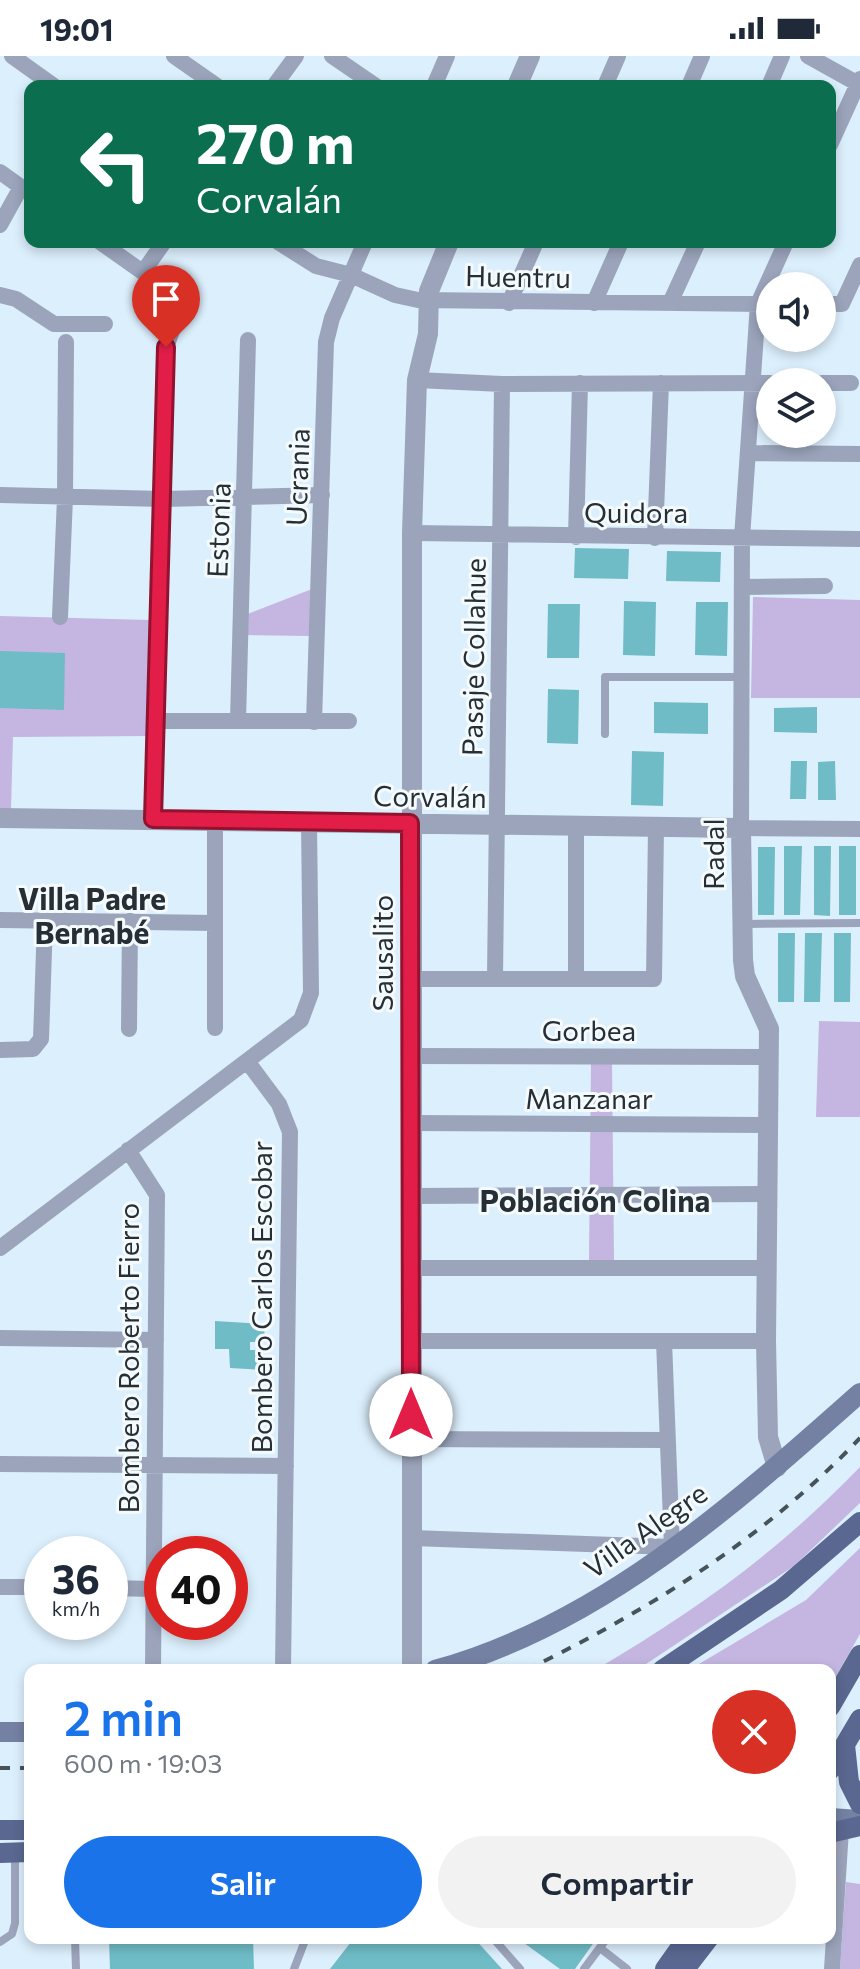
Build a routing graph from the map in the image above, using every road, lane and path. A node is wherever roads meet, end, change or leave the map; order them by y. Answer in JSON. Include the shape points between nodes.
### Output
{"nodes":[{"id":1,"x":5,"y":56,"type":"edge"},
{"id":2,"x":12,"y":56,"type":"edge"},
{"id":3,"x":174,"y":56,"type":"edge"},
{"id":4,"x":296,"y":56,"type":"edge"},
{"id":5,"x":332,"y":56,"type":"edge"},
{"id":6,"x":447,"y":56,"type":"edge"},
{"id":7,"x":530,"y":56,"type":"edge"},
{"id":8,"x":618,"y":56,"type":"edge"},
{"id":9,"x":702,"y":56,"type":"edge"},
{"id":10,"x":782,"y":56,"type":"edge"},
{"id":11,"x":808,"y":56,"type":"edge"},
{"id":12,"x":0,"y":63,"type":"edge"},
{"id":13,"x":46,"y":80,"type":"edge"},
{"id":14,"x":208,"y":80,"type":"edge"},
{"id":15,"x":278,"y":80,"type":"edge"},
{"id":16,"x":367,"y":80,"type":"edge"},
{"id":17,"x":437,"y":80,"type":"edge"},
{"id":18,"x":520,"y":80,"type":"edge"},
{"id":19,"x":608,"y":80,"type":"edge"},
{"id":20,"x":692,"y":80,"type":"edge"},
{"id":21,"x":772,"y":80,"type":"edge"},
{"id":22,"x":859,"y":83,"type":"edge"},
{"id":23,"x":836,"y":132,"type":"edge"},
{"id":24,"x":0,"y":172,"type":"edge"},
{"id":25,"x":24,"y":189,"type":"edge"},
{"id":26,"x":24,"y":193,"type":"edge"},
{"id":27,"x":0,"y":225,"type":"edge"},
{"id":28,"x":109,"y":248,"type":"edge"},
{"id":29,"x":160,"y":248,"type":"edge"},
{"id":30,"x":287,"y":248,"type":"edge"},
{"id":31,"x":362,"y":248,"type":"edge"},
{"id":32,"x":446,"y":248,"type":"edge"},
{"id":33,"x":533,"y":248,"type":"edge"},
{"id":34,"x":618,"y":248,"type":"edge"},
{"id":35,"x":695,"y":248,"type":"edge"},
{"id":36,"x":784,"y":248,"type":"edge"},
{"id":37,"x":860,"y":265,"type":"edge"},
{"id":38,"x":143,"y":272,"type":"junction"},
{"id":39,"x":775,"y":272,"type":"edge"},
{"id":40,"x":351,"y":275,"type":"junction"},
{"id":41,"x":0,"y":295,"type":"edge"},
{"id":42,"x":428,"y":301,"type":"junction"},
{"id":43,"x":509,"y":303,"type":"junction"},
{"id":44,"x":594,"y":303,"type":"junction"},
{"id":45,"x":670,"y":303,"type":"junction"},
{"id":46,"x":756,"y":304,"type":"edge"},
{"id":47,"x":836,"y":304,"type":"edge"},
{"id":48,"x":105,"y":324,"type":"dead end"},
{"id":49,"x":248,"y":340,"type":"dead end"},
{"id":50,"x":66,"y":342,"type":"dead end"},
{"id":51,"x":757,"y":352,"type":"edge"},
{"id":52,"x":417,"y":380,"type":"junction"},
{"id":53,"x":580,"y":383,"type":"junction"},
{"id":54,"x":661,"y":383,"type":"junction"},
{"id":55,"x":752,"y":383,"type":"junction"},
{"id":56,"x":756,"y":383,"type":"edge"},
{"id":57,"x":836,"y":383,"type":"edge"},
{"id":58,"x":851,"y":383,"type":"dead end"},
{"id":59,"x":502,"y":384,"type":"junction"},
{"id":60,"x":748,"y":453,"type":"junction"},
{"id":61,"x":860,"y":454,"type":"edge"},
{"id":62,"x":0,"y":495,"type":"edge"},
{"id":63,"x":245,"y":495,"type":"junction"},
{"id":64,"x":322,"y":495,"type":"junction"},
{"id":65,"x":65,"y":498,"type":"junction"},
{"id":66,"x":163,"y":499,"type":"junction"},
{"id":67,"x":412,"y":533,"type":"junction"},
{"id":68,"x":500,"y":536,"type":"junction"},
{"id":69,"x":576,"y":537,"type":"junction"},
{"id":70,"x":655,"y":538,"type":"junction"},
{"id":71,"x":742,"y":538,"type":"junction"},
{"id":72,"x":860,"y":539,"type":"edge"},
{"id":73,"x":825,"y":586,"type":"dead end"},
{"id":74,"x":742,"y":587,"type":"junction"},
{"id":75,"x":60,"y":617,"type":"dead end"},
{"id":76,"x":742,"y":677,"type":"junction"},
{"id":77,"x":156,"y":721,"type":"junction"},
{"id":78,"x":238,"y":721,"type":"junction"},
{"id":79,"x":349,"y":721,"type":"dead end"},
{"id":80,"x":314,"y":722,"type":"junction"},
{"id":81,"x":605,"y":734,"type":"dead end"},
{"id":82,"x":0,"y":818,"type":"edge"},
{"id":83,"x":153,"y":819,"type":"junction"},
{"id":84,"x":215,"y":821,"type":"junction"},
{"id":85,"x":309,"y":822,"type":"junction"},
{"id":86,"x":410,"y":823,"type":"junction"},
{"id":87,"x":497,"y":825,"type":"junction"},
{"id":88,"x":576,"y":826,"type":"junction"},
{"id":89,"x":656,"y":827,"type":"junction"},
{"id":90,"x":741,"y":828,"type":"junction"},
{"id":91,"x":860,"y":829,"type":"edge"},
{"id":92,"x":0,"y":920,"type":"edge"},
{"id":93,"x":45,"y":921,"type":"junction"},
{"id":94,"x":130,"y":921,"type":"junction"},
{"id":95,"x":215,"y":923,"type":"junction"},
{"id":96,"x":860,"y":923,"type":"edge"},
{"id":97,"x":741,"y":924,"type":"junction"},
{"id":98,"x":410,"y":979,"type":"junction"},
{"id":99,"x":495,"y":979,"type":"junction"},
{"id":100,"x":576,"y":979,"type":"junction"},
{"id":101,"x":215,"y":1028,"type":"dead end"},
{"id":102,"x":129,"y":1029,"type":"dead end"},
{"id":103,"x":0,"y":1050,"type":"edge"},
{"id":104,"x":410,"y":1056,"type":"junction"},
{"id":105,"x":768,"y":1057,"type":"junction"},
{"id":106,"x":247,"y":1061,"type":"junction"},
{"id":107,"x":411,"y":1123,"type":"junction"},
{"id":108,"x":768,"y":1125,"type":"junction"},
{"id":109,"x":128,"y":1150,"type":"junction"},
{"id":110,"x":767,"y":1194,"type":"junction"},
{"id":111,"x":411,"y":1196,"type":"junction"},
{"id":112,"x":0,"y":1248,"type":"edge"},
{"id":113,"x":411,"y":1268,"type":"junction"},
{"id":114,"x":766,"y":1268,"type":"junction"},
{"id":115,"x":0,"y":1338,"type":"edge"},
{"id":116,"x":156,"y":1340,"type":"junction"},
{"id":117,"x":411,"y":1341,"type":"junction"},
{"id":118,"x":664,"y":1341,"type":"junction"},
{"id":119,"x":766,"y":1341,"type":"junction"},
{"id":120,"x":860,"y":1393,"type":"edge"},
{"id":121,"x":412,"y":1439,"type":"junction"},
{"id":122,"x":667,"y":1440,"type":"junction"},
{"id":123,"x":0,"y":1464,"type":"edge"},
{"id":124,"x":155,"y":1465,"type":"junction"},
{"id":125,"x":286,"y":1466,"type":"junction"},
{"id":126,"x":777,"y":1467,"type":"junction"},
{"id":127,"x":860,"y":1522,"type":"edge"},
{"id":128,"x":154,"y":1536,"type":"edge"},
{"id":129,"x":412,"y":1538,"type":"junction"},
{"id":130,"x":672,"y":1547,"type":"junction"},
{"id":131,"x":0,"y":1587,"type":"edge"},
{"id":132,"x":24,"y":1587,"type":"edge"},
{"id":133,"x":153,"y":1640,"type":"edge"},
{"id":134,"x":860,"y":1655,"type":"edge"},
{"id":135,"x":153,"y":1664,"type":"edge"},
{"id":136,"x":283,"y":1664,"type":"edge"},
{"id":137,"x":412,"y":1664,"type":"edge"},
{"id":138,"x":453,"y":1664,"type":"edge"},
{"id":139,"x":671,"y":1664,"type":"edge"},
{"id":140,"x":836,"y":1697,"type":"edge"},
{"id":141,"x":860,"y":1719,"type":"edge"},
{"id":142,"x":0,"y":1732,"type":"edge"},
{"id":143,"x":24,"y":1732,"type":"edge"},
{"id":144,"x":845,"y":1745,"type":"junction"},
{"id":145,"x":836,"y":1760,"type":"edge"},
{"id":146,"x":860,"y":1804,"type":"edge"},
{"id":147,"x":844,"y":1826,"type":"edge"},
{"id":148,"x":0,"y":1830,"type":"edge"},
{"id":149,"x":24,"y":1830,"type":"edge"},
{"id":150,"x":15,"y":1852,"type":"edge"},
{"id":151,"x":836,"y":1921,"type":"edge"},
{"id":152,"x":0,"y":1942,"type":"edge"},
{"id":153,"x":75,"y":1944,"type":"edge"},
{"id":154,"x":304,"y":1944,"type":"edge"},
{"id":155,"x":498,"y":1944,"type":"edge"},
{"id":156,"x":603,"y":1944,"type":"edge"},
{"id":157,"x":683,"y":1944,"type":"edge"},
{"id":158,"x":704,"y":1944,"type":"edge"},
{"id":159,"x":834,"y":1944,"type":"edge"},
{"id":160,"x":600,"y":1948,"type":"junction"},
{"id":161,"x":76,"y":1969,"type":"edge"},
{"id":162,"x":294,"y":1969,"type":"edge"},
{"id":163,"x":520,"y":1969,"type":"edge"},
{"id":164,"x":584,"y":1969,"type":"edge"},
{"id":165,"x":627,"y":1969,"type":"edge"},
{"id":166,"x":665,"y":1969,"type":"edge"},
{"id":167,"x":685,"y":1969,"type":"edge"},
{"id":168,"x":832,"y":1969,"type":"edge"}],
"edges":[{"from":1,"to":12,"type":"street"},
{"from":2,"to":13,"type":"street"},
{"from":3,"to":14,"type":"street"},
{"from":4,"to":15,"type":"street"},
{"from":5,"to":16,"type":"street"},
{"from":6,"to":17,"type":"street"},
{"from":7,"to":18,"type":"street"},
{"from":8,"to":19,"type":"street"},
{"from":9,"to":20,"type":"street"},
{"from":10,"to":21,"type":"street"},
{"from":11,"to":22,"type":"street"},
{"from":22,"to":23,"type":"street"},
{"from":24,"to":25,"type":"street"},
{"from":26,"to":27,"type":"street"},
{"from":28,"to":38,"type":"street"},
{"from":29,"to":38,"type":"street"},
{"from":30,"to":40,"type":"street","name":"Huentru","via":[[310,263]]},
{"from":31,"to":40,"type":"street","name":"Ucrania"},
{"from":32,"to":42,"type":"street","name":"Sausalito"},
{"from":33,"to":43,"type":"street"},
{"from":34,"to":44,"type":"street"},
{"from":35,"to":45,"type":"street"},
{"from":36,"to":39,"type":"street","name":"Radal"},
{"from":37,"to":47,"type":"street","via":[[842,304]]},
{"from":38,"to":66,"type":"street","via":[[182,304],[166,347]]},
{"from":40,"to":42,"type":"street","name":"Huentru","via":[[395,295]]},
{"from":40,"to":64,"type":"street","name":"Ucrania","via":[[327,334]]},
{"from":41,"to":48,"type":"street","via":[[16,299],[54,324]]},
{"from":42,"to":43,"type":"street","name":"Huentru"},
{"from":42,"to":52,"type":"street","name":"Sausalito","via":[[428,334]]},
{"from":43,"to":44,"type":"street","name":"Huentru"},
{"from":44,"to":45,"type":"street","name":"Huentru"},
{"from":45,"to":46,"type":"street","name":"Huentru"},
{"from":49,"to":63,"type":"street","name":"Estonia"},
{"from":50,"to":65,"type":"street"},
{"from":51,"to":55,"type":"street","name":"Radal"},
{"from":52,"to":59,"type":"street"},
{"from":52,"to":67,"type":"street","name":"Sausalito"},
{"from":53,"to":54,"type":"street"},
{"from":53,"to":59,"type":"street"},
{"from":53,"to":69,"type":"street"},
{"from":54,"to":55,"type":"street"},
{"from":54,"to":70,"type":"street"},
{"from":55,"to":56,"type":"street"},
{"from":55,"to":60,"type":"street","name":"Radal"},
{"from":57,"to":58,"type":"street"},
{"from":59,"to":68,"type":"street","name":"Pasaje Collahue"},
{"from":60,"to":61,"type":"street"},
{"from":60,"to":71,"type":"street","name":"Radal"},
{"from":62,"to":65,"type":"street"},
{"from":63,"to":64,"type":"street"},
{"from":63,"to":66,"type":"street"},
{"from":63,"to":78,"type":"street","name":"Estonia"},
{"from":64,"to":80,"type":"street","name":"Ucrania"},
{"from":65,"to":66,"type":"street"},
{"from":65,"to":75,"type":"street"},
{"from":66,"to":77,"type":"street"},
{"from":67,"to":68,"type":"street","name":"Quidora"},
{"from":67,"to":86,"type":"street","name":"Sausalito"},
{"from":68,"to":69,"type":"street","name":"Quidora"},
{"from":68,"to":87,"type":"street","name":"Pasaje Collahue"},
{"from":69,"to":70,"type":"street","name":"Quidora"},
{"from":70,"to":71,"type":"street","name":"Quidora"},
{"from":71,"to":72,"type":"street","name":"Quidora"},
{"from":71,"to":74,"type":"street","name":"Radal"},
{"from":73,"to":74,"type":"street"},
{"from":74,"to":76,"type":"street","name":"Radal"},
{"from":76,"to":81,"type":"lane","via":[[605,677]]},
{"from":76,"to":90,"type":"street","name":"Radal"},
{"from":77,"to":78,"type":"street"},
{"from":77,"to":83,"type":"street"},
{"from":78,"to":80,"type":"street"},
{"from":79,"to":80,"type":"street"},
{"from":82,"to":83,"type":"street","name":"Corvalán"},
{"from":83,"to":84,"type":"street","name":"Corvalán"},
{"from":84,"to":85,"type":"street","name":"Corvalán"},
{"from":84,"to":95,"type":"street"},
{"from":85,"to":86,"type":"street","name":"Corvalán"},
{"from":85,"to":106,"type":"street","via":[[310,1000],[301,1020]]},
{"from":86,"to":87,"type":"street","name":"Corvalán"},
{"from":86,"to":98,"type":"street","name":"Sausalito"},
{"from":87,"to":88,"type":"street","name":"Corvalán"},
{"from":87,"to":99,"type":"street","name":"Pasaje Collahue"},
{"from":88,"to":89,"type":"street","name":"Corvalán"},
{"from":88,"to":100,"type":"street"},
{"from":89,"to":90,"type":"street","name":"Corvalán"},
{"from":89,"to":100,"type":"street","via":[[654,979]]},
{"from":90,"to":91,"type":"street","name":"Corvalán"},
{"from":90,"to":97,"type":"street","name":"Radal"},
{"from":92,"to":93,"type":"street"},
{"from":93,"to":94,"type":"street"},
{"from":93,"to":103,"type":"street","via":[[41,1039],[33,1049]]},
{"from":94,"to":95,"type":"street"},
{"from":94,"to":102,"type":"street"},
{"from":95,"to":101,"type":"street"},
{"from":96,"to":97,"type":"lane"},
{"from":97,"to":105,"type":"street","name":"Radal","via":[[745,976],[769,1029]]},
{"from":98,"to":99,"type":"street"},
{"from":98,"to":104,"type":"street","name":"Sausalito"},
{"from":99,"to":100,"type":"street"},
{"from":104,"to":105,"type":"street","name":"Gorbea"},
{"from":104,"to":107,"type":"street","name":"Sausalito"},
{"from":105,"to":108,"type":"street","name":"Radal"},
{"from":106,"to":109,"type":"street"},
{"from":106,"to":125,"type":"street","name":"Bombero Carlos Escobar","via":[[279,1104],[290,1132]]},
{"from":107,"to":108,"type":"street","name":"Manzanar"},
{"from":107,"to":111,"type":"street","name":"Sausalito"},
{"from":108,"to":110,"type":"street","name":"Radal"},
{"from":109,"to":112,"type":"street"},
{"from":109,"to":116,"type":"street","name":"Bombero Roberto Fierro","via":[[157,1195]]},
{"from":110,"to":111,"type":"street"},
{"from":110,"to":114,"type":"street","name":"Radal"},
{"from":111,"to":113,"type":"street","name":"Sausalito"},
{"from":113,"to":114,"type":"street"},
{"from":113,"to":117,"type":"street","name":"Sausalito"},
{"from":114,"to":119,"type":"street","name":"Radal"},
{"from":115,"to":116,"type":"street"},
{"from":116,"to":124,"type":"street","name":"Bombero Roberto Fierro"},
{"from":117,"to":118,"type":"street"},
{"from":117,"to":121,"type":"street","name":"Sausalito"},
{"from":118,"to":119,"type":"street"},
{"from":118,"to":122,"type":"street"},
{"from":119,"to":126,"type":"street","name":"Radal","via":[[768,1437]]},
{"from":120,"to":126,"type":"main road","name":"Villa Alegre"},
{"from":121,"to":122,"type":"street"},
{"from":121,"to":129,"type":"street","name":"Sausalito"},
{"from":122,"to":130,"type":"street"},
{"from":123,"to":124,"type":"street"},
{"from":124,"to":125,"type":"street"},
{"from":124,"to":128,"type":"street","name":"Bombero Roberto Fierro"},
{"from":125,"to":136,"type":"street","name":"Bombero Carlos Escobar"},
{"from":126,"to":130,"type":"main road","name":"Villa Alegre"},
{"from":127,"to":139,"type":"main road","via":[[790,1583]]},
{"from":129,"to":130,"type":"street"},
{"from":129,"to":137,"type":"street","name":"Sausalito"},
{"from":130,"to":138,"type":"main road","name":"Villa Alegre","via":[[567,1616]]},
{"from":131,"to":132,"type":"street"},
{"from":133,"to":135,"type":"street","name":"Bombero Roberto Fierro"},
{"from":134,"to":140,"type":"main road"},
{"from":141,"to":144,"type":"main road"},
{"from":142,"to":143,"type":"main road"},
{"from":144,"to":145,"type":"main road"},
{"from":144,"to":146,"type":"main road","via":[[849,1782]]},
{"from":147,"to":151,"type":"street"},
{"from":148,"to":149,"type":"main road"},
{"from":150,"to":152,"type":"lane","via":[[15,1923],[12,1934]]},
{"from":153,"to":161,"type":"lane"},
{"from":154,"to":162,"type":"lane"},
{"from":155,"to":163,"type":"lane"},
{"from":156,"to":160,"type":"lane"},
{"from":157,"to":166,"type":"main road"},
{"from":158,"to":167,"type":"main road"},
{"from":159,"to":168,"type":"street"},
{"from":160,"to":164,"type":"lane"},
{"from":160,"to":165,"type":"lane"}]}
